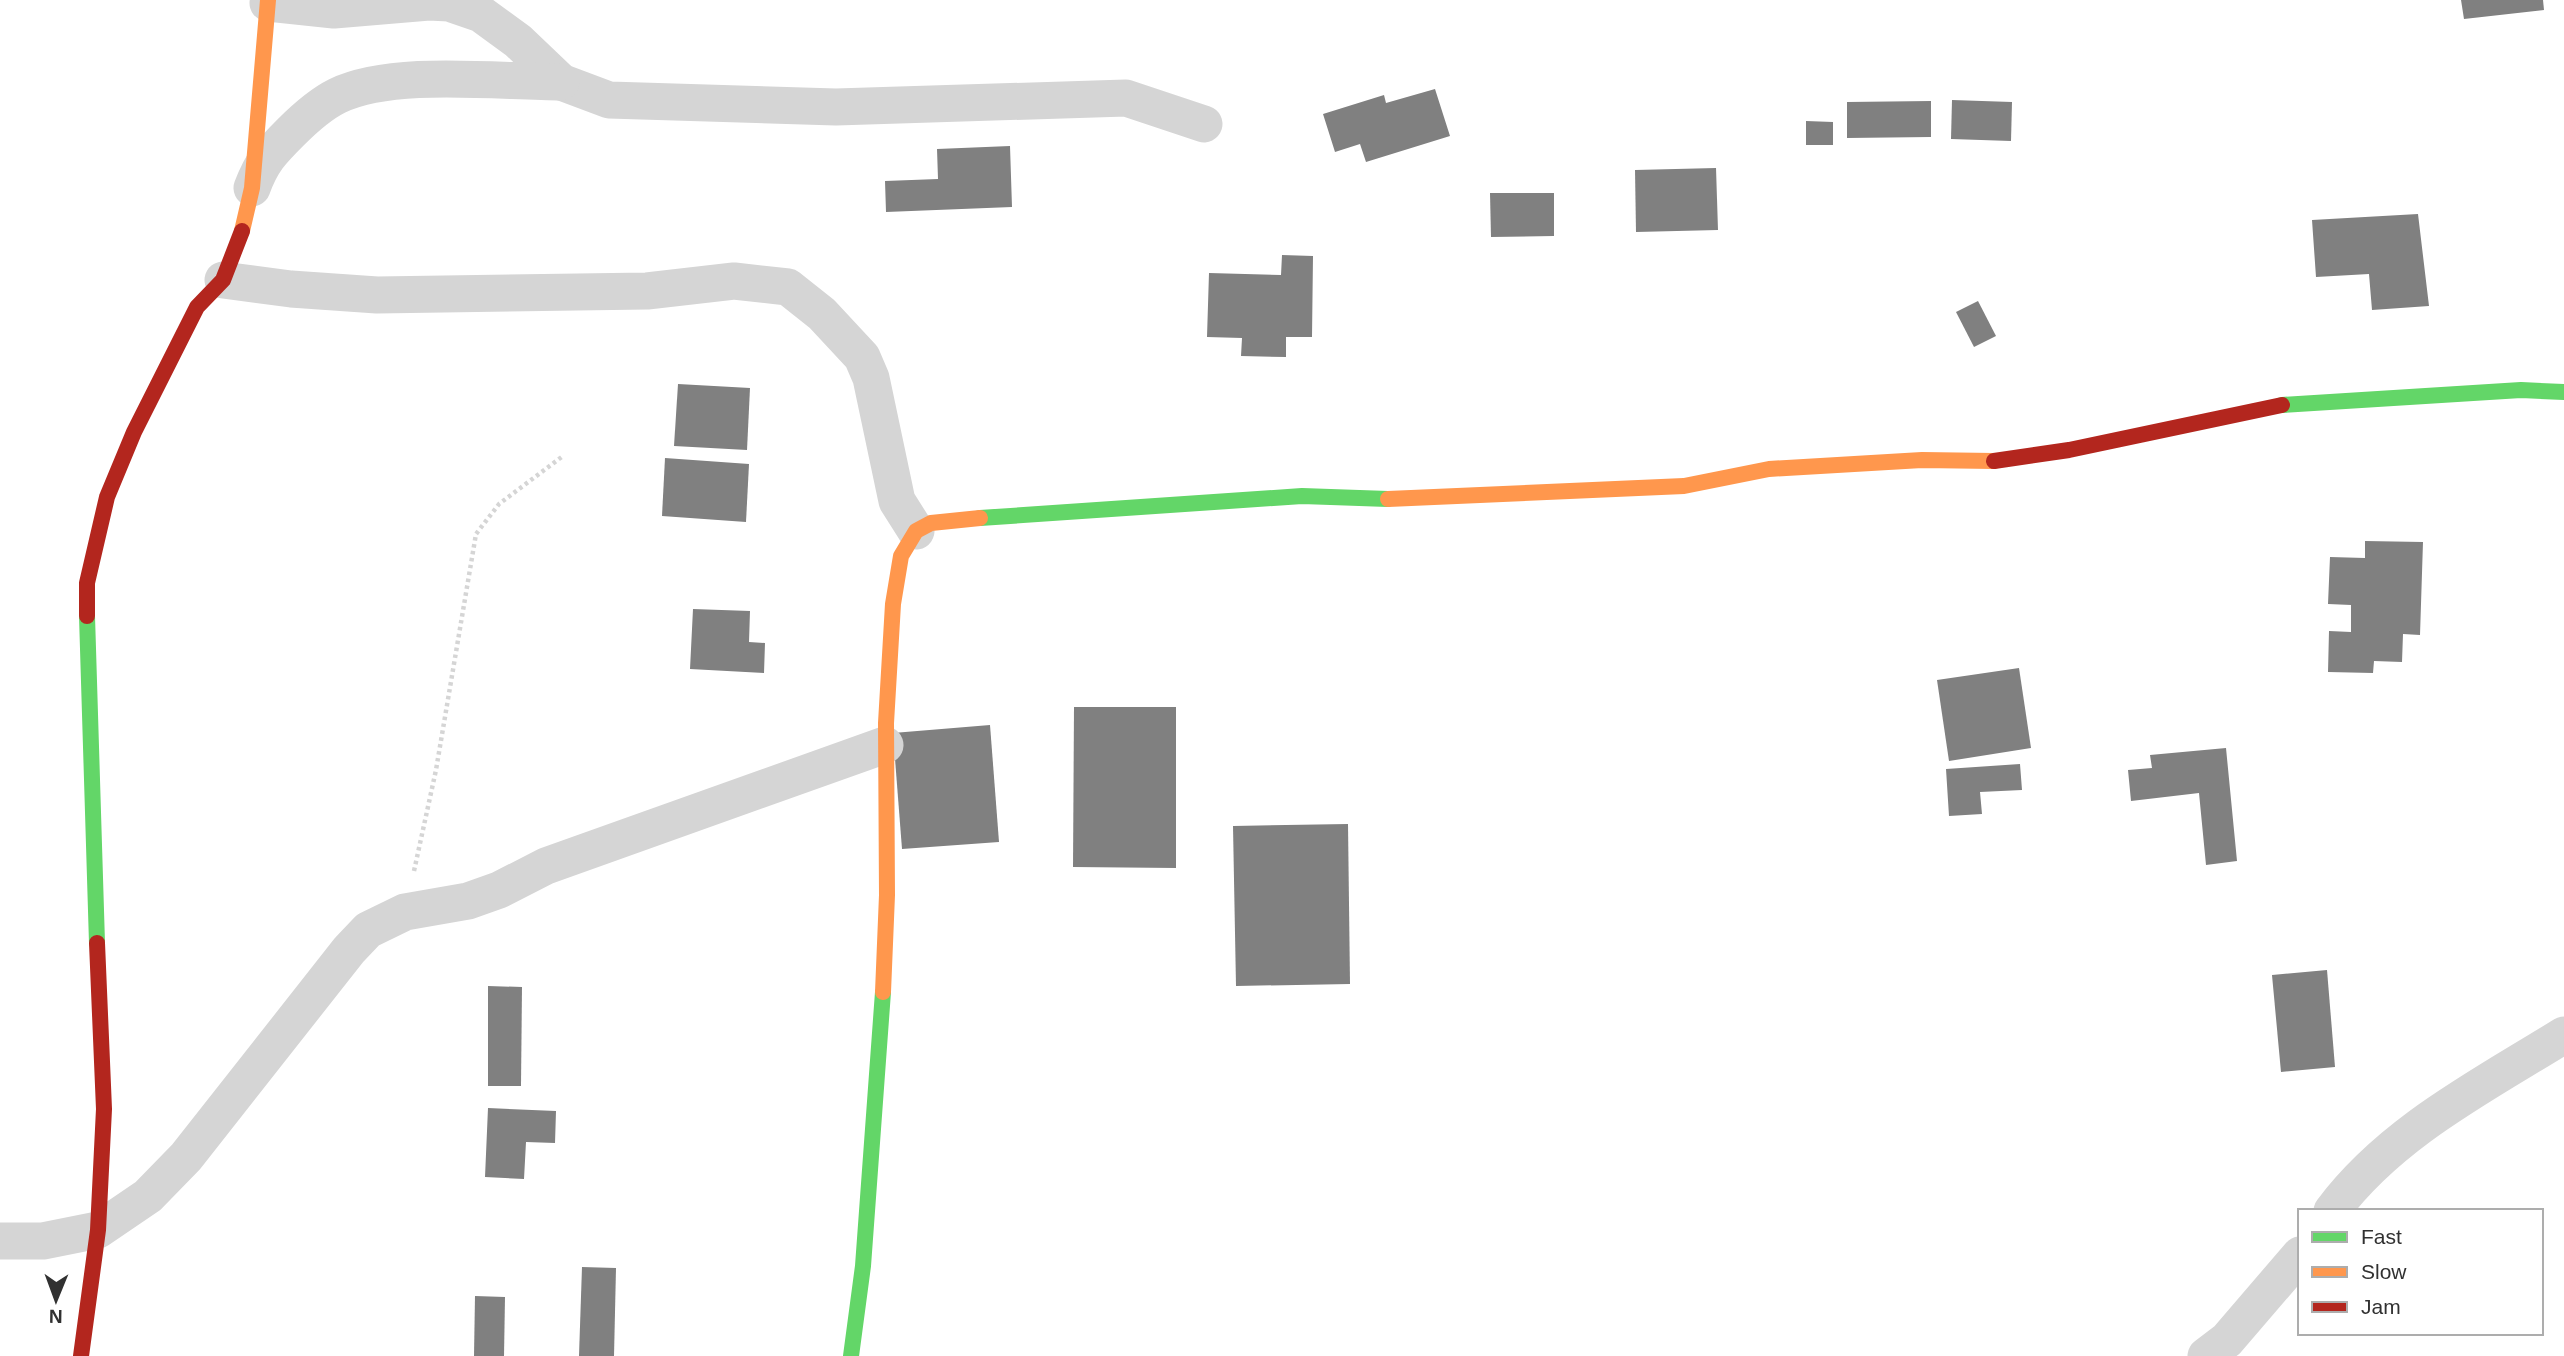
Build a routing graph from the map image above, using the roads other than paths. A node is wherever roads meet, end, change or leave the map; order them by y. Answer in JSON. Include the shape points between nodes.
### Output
{"nodes":[{"id":1,"x":268,"y":2,"type":"edge"},
{"id":2,"x":561,"y":82,"type":"junction"},
{"id":3,"x":1204,"y":124,"type":"dead end"},
{"id":4,"x":253,"y":188,"type":"junction"},
{"id":5,"x":223,"y":280,"type":"junction"},
{"id":6,"x":2564,"y":392,"type":"edge"},
{"id":7,"x":916,"y":531,"type":"junction"},
{"id":8,"x":885,"y":746,"type":"junction"},
{"id":9,"x":2564,"y":1035,"type":"edge"},
{"id":10,"x":2334,"y":1209,"type":"edge"},
{"id":11,"x":98,"y":1230,"type":"junction"},
{"id":12,"x":0,"y":1241,"type":"edge"},
{"id":13,"x":2298,"y":1257,"type":"edge"},
{"id":14,"x":2217,"y":1351,"type":"edge"},
{"id":15,"x":81,"y":1356,"type":"edge"},
{"id":16,"x":851,"y":1356,"type":"edge"}],
"edges":[{"from":1,"to":2,"type":"street","via":[[334,10],[449,3],[481,14]]},
{"from":1,"to":4,"type":"street"},
{"from":2,"to":3,"type":"street","via":[[597,96],[636,103],[835,107],[1126,97]]},
{"from":2,"to":4,"type":"street","via":[[433,80],[374,84],[337,96],[297,126],[262,161]]},
{"from":4,"to":5,"type":"street"},
{"from":5,"to":7,"type":"street","via":[[377,295],[646,291],[734,281],[788,287],[822,314],[862,357],[871,378],[897,501]]},
{"from":5,"to":11,"type":"street","via":[[197,307],[134,432],[107,498],[87,583],[86,668],[104,1109]]},
{"from":6,"to":7,"type":"street","via":[[2521,390],[2278,405],[2069,450],[1994,461],[1922,460],[1769,469],[1684,486],[1385,499],[1302,496],[994,516],[931,523]]},
{"from":7,"to":8,"type":"street","via":[[901,556],[893,604]]},
{"from":8,"to":11,"type":"street","via":[[545,866],[488,894],[405,912],[368,930],[169,1175],[148,1196]]},
{"from":8,"to":16,"type":"street","via":[[887,895],[882,1023],[863,1266]]},
{"from":9,"to":10,"type":"street","via":[[2405,1137],[2376,1159]]},
{"from":11,"to":12,"type":"street","via":[[43,1241]]},
{"from":11,"to":15,"type":"street"},
{"from":13,"to":14,"type":"street"}]}
